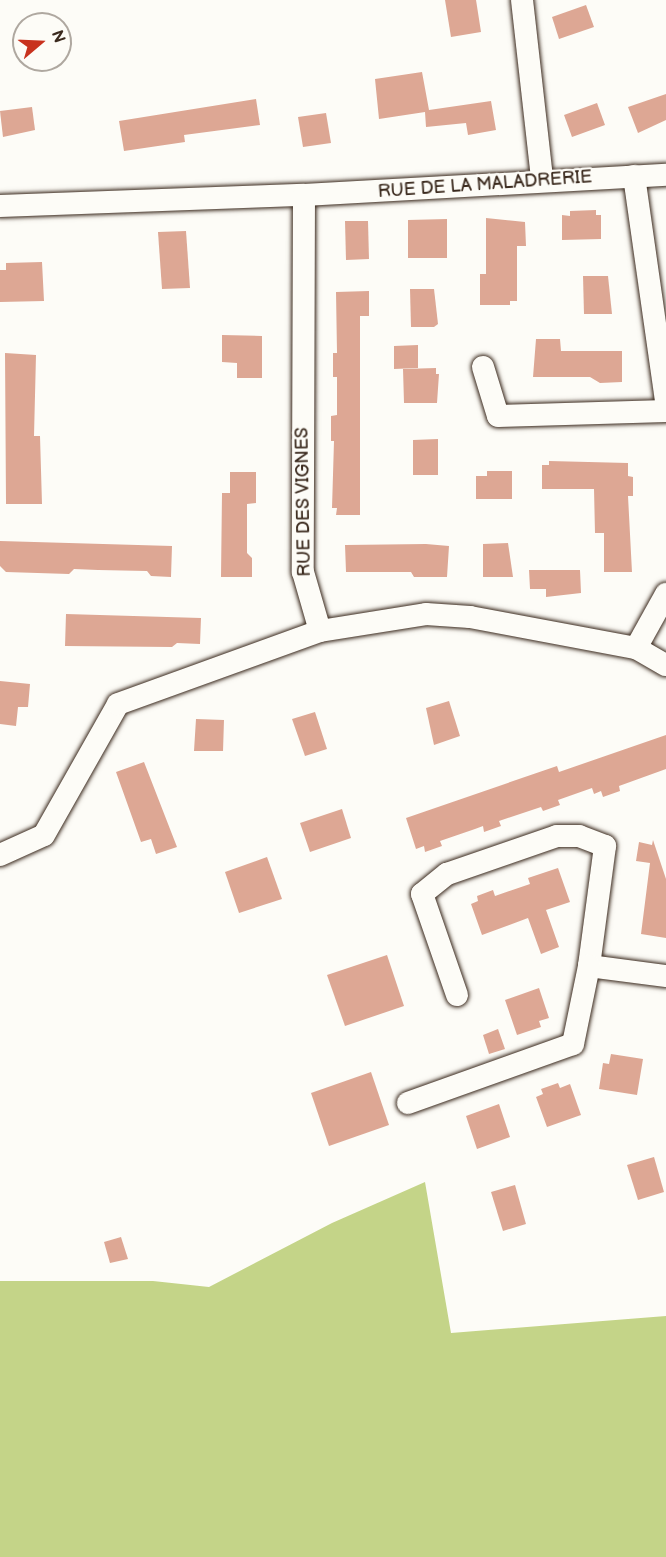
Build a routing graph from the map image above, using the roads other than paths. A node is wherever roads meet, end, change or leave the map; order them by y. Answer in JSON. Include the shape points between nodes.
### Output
{"nodes":[{"id":1,"x":522,"y":0,"type":"edge"},
{"id":2,"x":666,"y":175,"type":"edge"},
{"id":3,"x":634,"y":176,"type":"junction"},
{"id":4,"x":542,"y":179,"type":"junction"},
{"id":5,"x":304,"y":195,"type":"junction"},
{"id":6,"x":0,"y":206,"type":"edge"},
{"id":7,"x":483,"y":367,"type":"dead end"},
{"id":8,"x":666,"y":400,"type":"edge"},
{"id":9,"x":666,"y":411,"type":"edge"},
{"id":10,"x":666,"y":594,"type":"edge"},
{"id":11,"x":320,"y":631,"type":"junction"},
{"id":12,"x":636,"y":648,"type":"junction"},
{"id":13,"x":666,"y":665,"type":"edge"},
{"id":14,"x":0,"y":855,"type":"edge"},
{"id":15,"x":589,"y":966,"type":"junction"},
{"id":16,"x":666,"y":976,"type":"edge"},
{"id":17,"x":457,"y":995,"type":"dead end"},
{"id":18,"x":408,"y":1104,"type":"dead end"}],
"edges":[{"from":1,"to":4,"type":"street"},
{"from":2,"to":3,"type":"street","name":"RUE DE LA MALADRERIE"},
{"from":3,"to":4,"type":"street","name":"RUE DE LA MALADRERIE"},
{"from":3,"to":8,"type":"street"},
{"from":4,"to":5,"type":"street","name":"RUE DE LA MALADRERIE"},
{"from":5,"to":6,"type":"street","name":"RUE DE LA MALADRERIE"},
{"from":5,"to":11,"type":"street","name":"RUE DES VIGNES","via":[[303,572]]},
{"from":7,"to":9,"type":"street","via":[[498,416]]},
{"from":10,"to":12,"type":"street"},
{"from":11,"to":12,"type":"street","via":[[426,614],[470,616]]},
{"from":11,"to":14,"type":"street","via":[[118,704],[44,835]]},
{"from":12,"to":13,"type":"street"},
{"from":15,"to":16,"type":"street"},
{"from":15,"to":17,"type":"street","via":[[605,846],[579,836],[557,836],[447,874],[422,894]]},
{"from":15,"to":18,"type":"street","via":[[573,1044]]}]}
